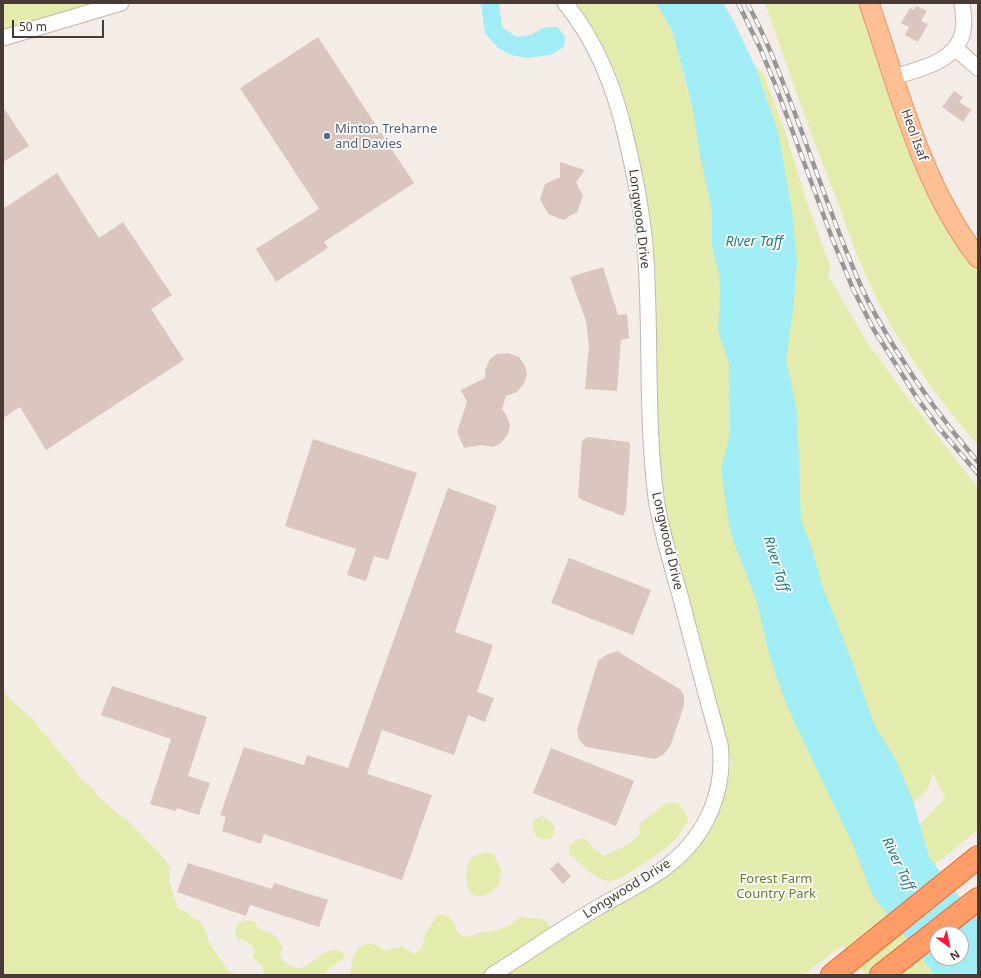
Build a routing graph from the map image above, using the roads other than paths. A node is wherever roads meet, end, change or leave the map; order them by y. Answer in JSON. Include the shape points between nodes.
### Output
{"nodes":[{"id":1,"x":122,"y":3,"type":"edge"},
{"id":2,"x":564,"y":3,"type":"edge"},
{"id":3,"x":869,"y":3,"type":"edge"},
{"id":4,"x":962,"y":3,"type":"edge"},
{"id":5,"x":3,"y":38,"type":"edge"},
{"id":6,"x":955,"y":48,"type":"junction"},
{"id":7,"x":978,"y":68,"type":"edge"},
{"id":8,"x":894,"y":77,"type":"junction"},
{"id":9,"x":978,"y":258,"type":"edge"},
{"id":10,"x":978,"y":857,"type":"edge"},
{"id":11,"x":978,"y":899,"type":"edge"},
{"id":12,"x":492,"y":975,"type":"edge"},
{"id":13,"x":832,"y":975,"type":"edge"},
{"id":14,"x":881,"y":975,"type":"edge"}],
"edges":[{"from":1,"to":5,"type":"street"},
{"from":2,"to":12,"type":"street","name":"Longwood Drive","via":[[585,30],[604,66],[619,109],[632,161],[646,258],[651,453],[657,501],[665,542],[720,744],[722,760],[717,795],[710,815],[691,843],[670,864]]},
{"from":3,"to":8,"type":"main road","name":"Heol Isaf"},
{"from":4,"to":6,"type":"street","via":[[963,31]]},
{"from":6,"to":7,"type":"street"},
{"from":6,"to":8,"type":"street","via":[[941,61]]},
{"from":8,"to":9,"type":"main road","name":"Heol Isaf","via":[[926,168],[951,218]]},
{"from":10,"to":13,"type":"highway"},
{"from":11,"to":14,"type":"highway"}]}
